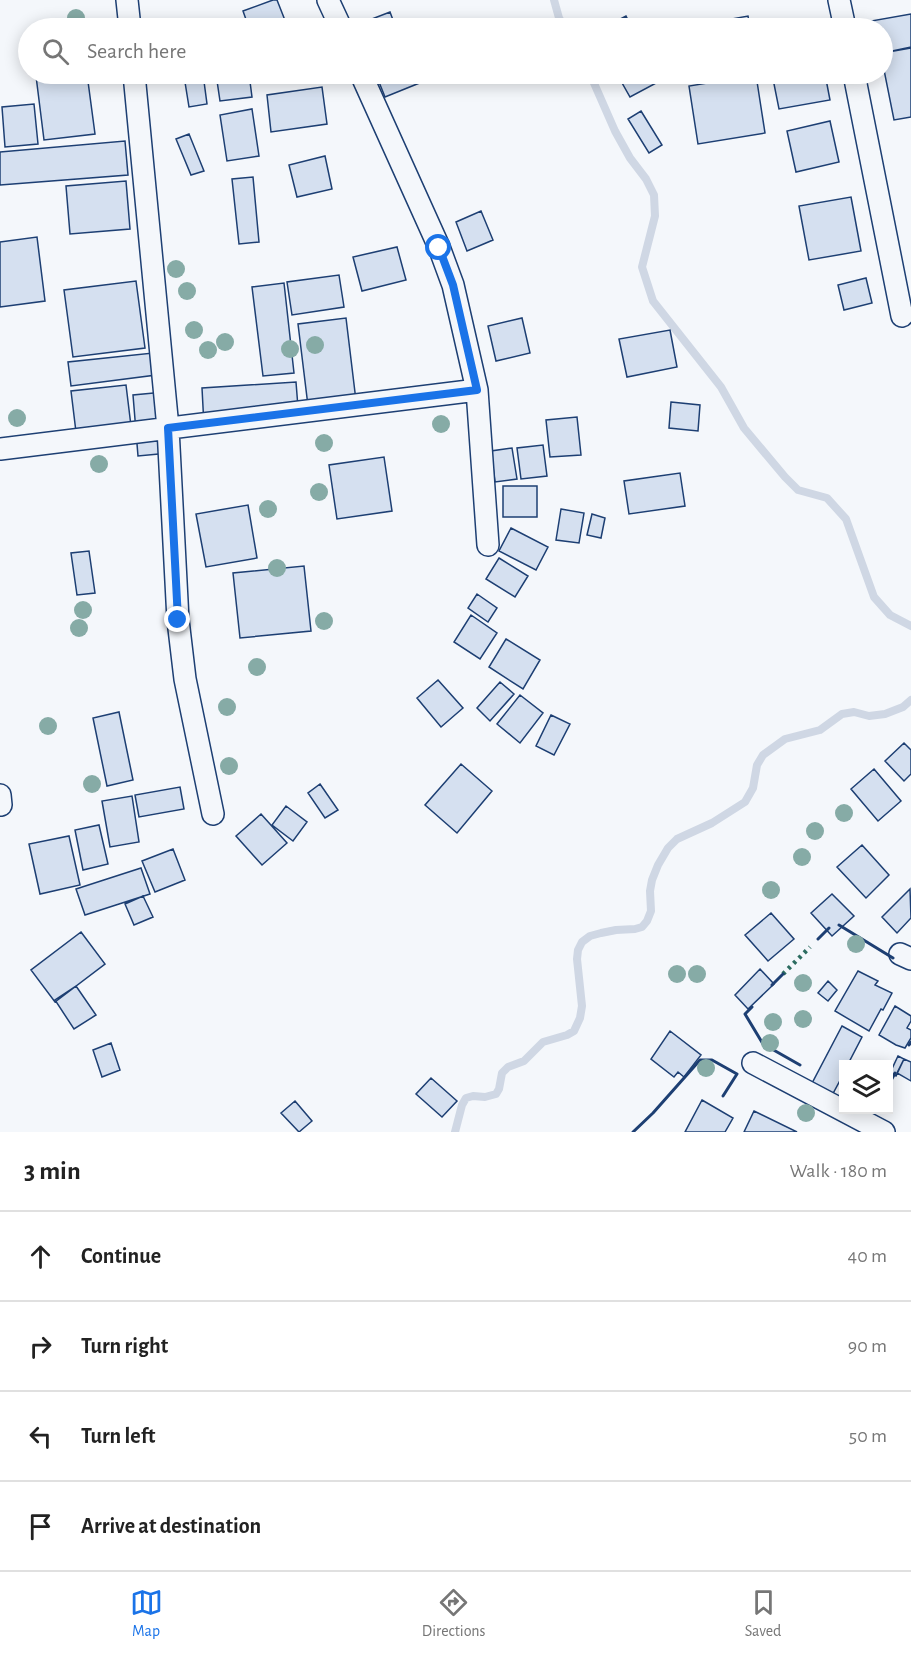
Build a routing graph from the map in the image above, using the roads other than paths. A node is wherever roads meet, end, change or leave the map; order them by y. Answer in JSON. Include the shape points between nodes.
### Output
{"nodes":[{"id":1,"x":127,"y":0,"type":"edge"},
{"id":2,"x":328,"y":0,"type":"edge"},
{"id":3,"x":839,"y":0,"type":"edge"},
{"id":4,"x":129,"y":18,"type":"edge"},
{"id":5,"x":336,"y":18,"type":"edge"},
{"id":6,"x":842,"y":18,"type":"edge"},
{"id":7,"x":135,"y":84,"type":"edge"},
{"id":8,"x":365,"y":84,"type":"edge"},
{"id":9,"x":856,"y":84,"type":"edge"},
{"id":10,"x":902,"y":316,"type":"dead end"},
{"id":11,"x":477,"y":390,"type":"junction"},
{"id":12,"x":168,"y":428,"type":"junction"},
{"id":13,"x":0,"y":449,"type":"edge"},
{"id":14,"x":488,"y":545,"type":"dead end"},
{"id":15,"x":213,"y":814,"type":"dead end"},
{"id":16,"x":753,"y":1063,"type":"dead end"},
{"id":17,"x":884,"y":1132,"type":"edge"}],
"edges":[{"from":1,"to":4,"type":"street"},
{"from":2,"to":5,"type":"street"},
{"from":3,"to":6,"type":"street"},
{"from":7,"to":12,"type":"street"},
{"from":8,"to":11,"type":"street","via":[[453,285]]},
{"from":9,"to":10,"type":"street"},
{"from":11,"to":12,"type":"street"},
{"from":11,"to":14,"type":"street"},
{"from":12,"to":13,"type":"street"},
{"from":12,"to":15,"type":"street","via":[[178,620],[185,679]]},
{"from":16,"to":17,"type":"street"}]}
